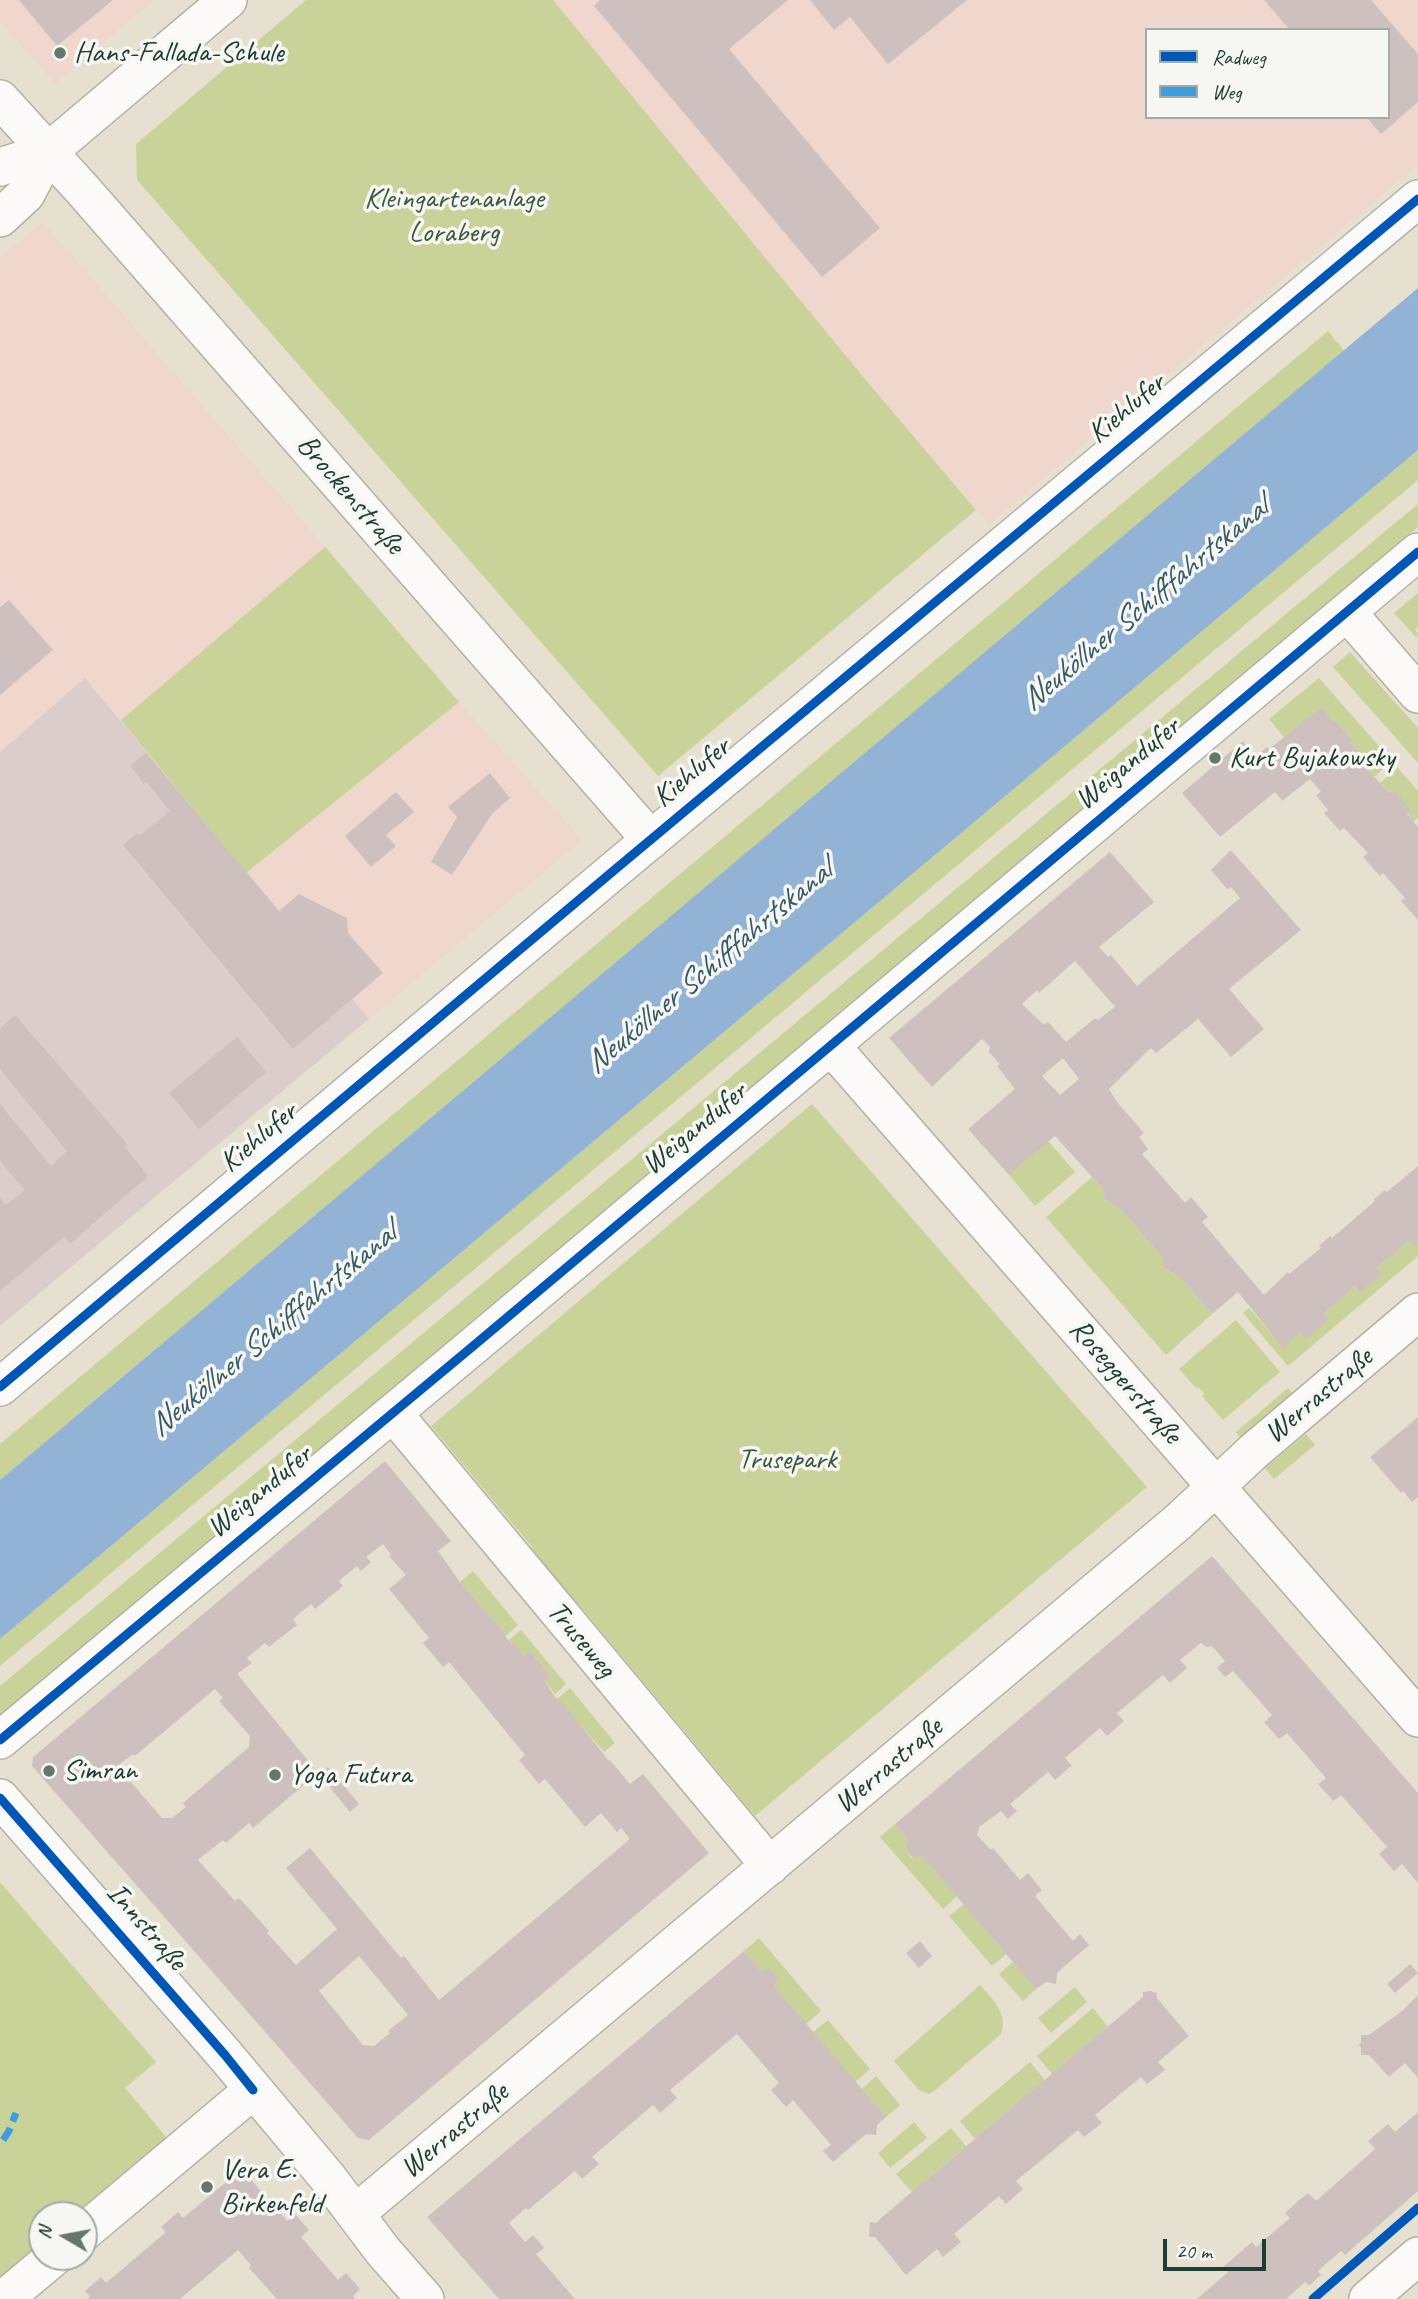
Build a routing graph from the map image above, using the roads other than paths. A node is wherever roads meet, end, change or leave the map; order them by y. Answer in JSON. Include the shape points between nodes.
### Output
{"nodes":[{"id":1,"x":228,"y":0,"type":"edge"},
{"id":2,"x":0,"y":99,"type":"edge"},
{"id":3,"x":48,"y":152,"type":"junction"},
{"id":4,"x":0,"y":167,"type":"edge"},
{"id":5,"x":1418,"y":199,"type":"edge"},
{"id":6,"x":0,"y":218,"type":"edge"},
{"id":7,"x":1418,"y":552,"type":"edge"},
{"id":8,"x":1346,"y":612,"type":"junction"},
{"id":9,"x":1418,"y":694,"type":"edge"},
{"id":10,"x":651,"y":839,"type":"junction"},
{"id":11,"x":831,"y":1046,"type":"junction"},
{"id":12,"x":1418,"y":1312,"type":"edge"},
{"id":13,"x":0,"y":1387,"type":"edge"},
{"id":14,"x":393,"y":1413,"type":"junction"},
{"id":15,"x":1216,"y":1487,"type":"junction"},
{"id":16,"x":1418,"y":1718,"type":"edge"},
{"id":17,"x":0,"y":1740,"type":"edge"},
{"id":18,"x":0,"y":1798,"type":"edge"},
{"id":19,"x":770,"y":1866,"type":"junction"},
{"id":20,"x":253,"y":2090,"type":"junction"},
{"id":21,"x":355,"y":2214,"type":"junction"},
{"id":22,"x":98,"y":2220,"type":"edge"},
{"id":23,"x":1418,"y":2256,"type":"edge"},
{"id":24,"x":37,"y":2271,"type":"edge"},
{"id":25,"x":4,"y":2299,"type":"edge"},
{"id":26,"x":425,"y":2299,"type":"edge"},
{"id":27,"x":1368,"y":2299,"type":"edge"}],
"edges":[{"from":1,"to":3,"type":"street"},
{"from":2,"to":3,"type":"street","name":"Brockenstraße"},
{"from":3,"to":4,"type":"street"},
{"from":3,"to":6,"type":"street","via":[[26,194]]},
{"from":3,"to":10,"type":"street","name":"Brockenstraße"},
{"from":5,"to":10,"type":"street","name":"Kiehlufer"},
{"from":7,"to":8,"type":"street","name":"Weigandufer"},
{"from":8,"to":9,"type":"street"},
{"from":8,"to":11,"type":"street","name":"Weigandufer"},
{"from":10,"to":13,"type":"street","name":"Kiehlufer"},
{"from":11,"to":14,"type":"street","name":"Weigandufer"},
{"from":11,"to":15,"type":"street","name":"Roseggerstraße"},
{"from":12,"to":15,"type":"street","name":"Werrastraße"},
{"from":14,"to":17,"type":"street","name":"Weigandufer"},
{"from":14,"to":19,"type":"street","name":"Truseweg"},
{"from":15,"to":16,"type":"street","name":"Roseggerstraße"},
{"from":15,"to":19,"type":"street","name":"Werrastraße"},
{"from":18,"to":20,"type":"street","name":"Innstraße"},
{"from":19,"to":21,"type":"street","name":"Werrastraße"},
{"from":20,"to":21,"type":"street","name":"Innstraße"},
{"from":20,"to":22,"type":"street"},
{"from":21,"to":26,"type":"street","name":"Innstraße"},
{"from":23,"to":27,"type":"street"},
{"from":24,"to":25,"type":"street"}]}
